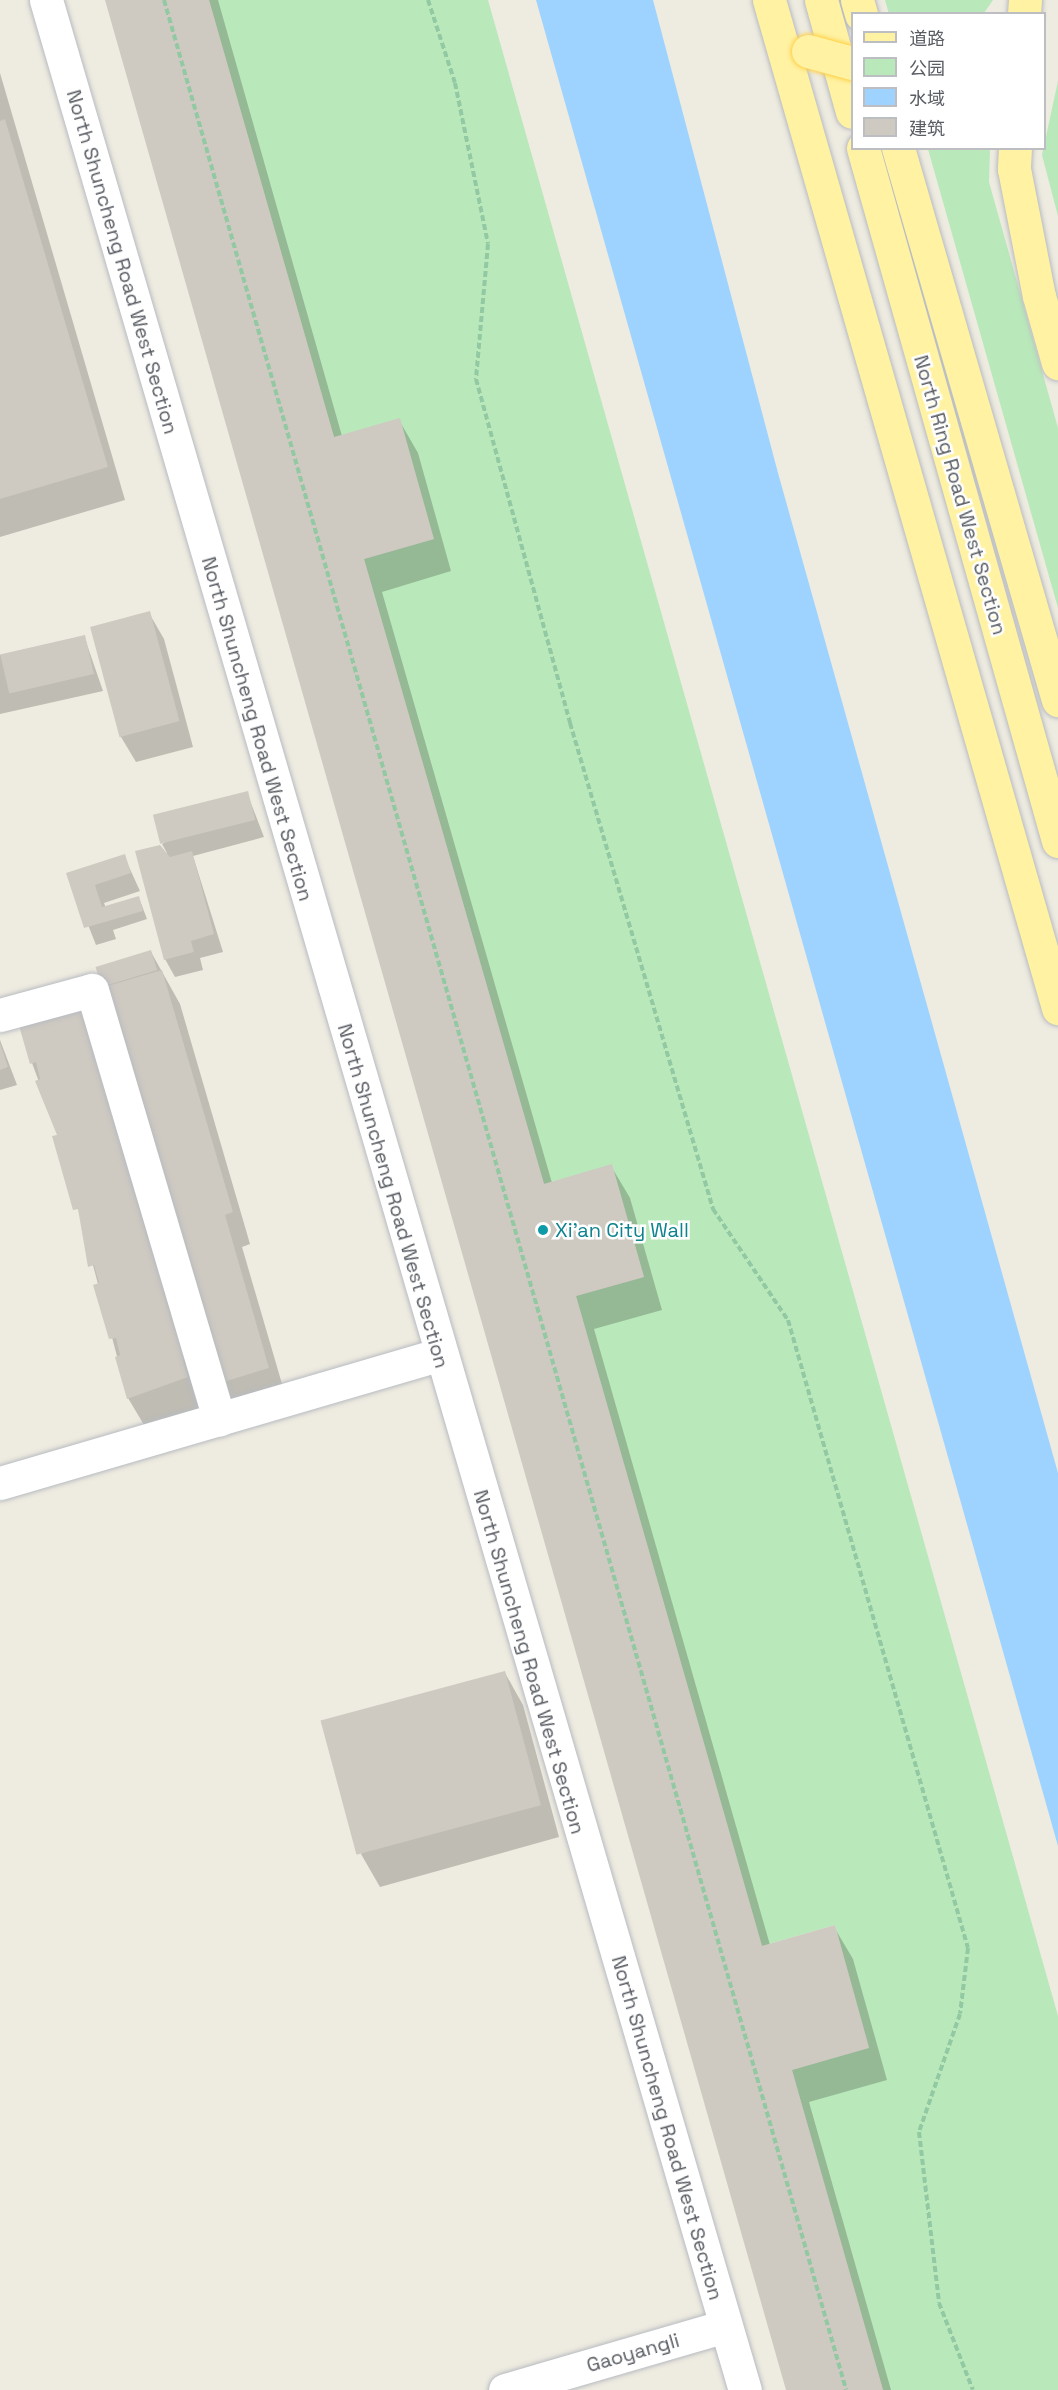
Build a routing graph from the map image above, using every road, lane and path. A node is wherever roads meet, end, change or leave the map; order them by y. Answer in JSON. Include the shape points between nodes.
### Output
{"nodes":[{"id":1,"x":46,"y":0,"type":"edge"},
{"id":2,"x":164,"y":0,"type":"edge"},
{"id":3,"x":428,"y":0,"type":"edge"},
{"id":4,"x":821,"y":0,"type":"edge"},
{"id":5,"x":770,"y":1,"type":"edge"},
{"id":6,"x":851,"y":63,"type":"edge"},
{"id":7,"x":851,"y":108,"type":"edge"},
{"id":8,"x":864,"y":150,"type":"edge"},
{"id":9,"x":899,"y":150,"type":"edge"},
{"id":10,"x":1015,"y":150,"type":"edge"},
{"id":11,"x":1058,"y":363,"type":"edge"},
{"id":12,"x":1058,"y":700,"type":"edge"},
{"id":13,"x":1058,"y":841,"type":"edge"},
{"id":14,"x":1058,"y":1008,"type":"edge"},
{"id":15,"x":0,"y":1016,"type":"edge"},
{"id":16,"x":439,"y":1355,"type":"junction"},
{"id":17,"x":219,"y":1420,"type":"junction"},
{"id":18,"x":0,"y":1483,"type":"edge"},
{"id":19,"x":726,"y":2326,"type":"junction"},
{"id":20,"x":522,"y":2388,"type":"edge"},
{"id":21,"x":744,"y":2390,"type":"edge"},
{"id":22,"x":846,"y":2390,"type":"edge"},
{"id":23,"x":973,"y":2390,"type":"edge"}],
"edges":[{"from":1,"to":16,"type":"street","name":"North Shuncheng Road West Section"},
{"from":2,"to":22,"type":"path"},
{"from":3,"to":23,"type":"path","via":[[455,83],[488,244],[476,379],[570,723],[713,1209],[788,1320],[968,1948],[960,2014],[919,2132],[939,2303]]},
{"from":4,"to":7,"type":"main road"},
{"from":5,"to":6,"type":"main road","bridge":true,"via":[[808,51]]},
{"from":5,"to":14,"type":"main road"},
{"from":8,"to":13,"type":"main road","name":"North Ring Road West Section"},
{"from":9,"to":12,"type":"main road","name":"North Ring Road West Section"},
{"from":10,"to":11,"type":"main road","via":[[1014,169],[1039,296]]},
{"from":15,"to":17,"type":"street","via":[[92,990]]},
{"from":16,"to":17,"type":"street"},
{"from":16,"to":19,"type":"street","name":"North Shuncheng Road West Section"},
{"from":17,"to":18,"type":"street"},
{"from":19,"to":20,"type":"street","name":"Gaoyangli"},
{"from":19,"to":21,"type":"street","name":"North Shuncheng Road West Section"}]}
